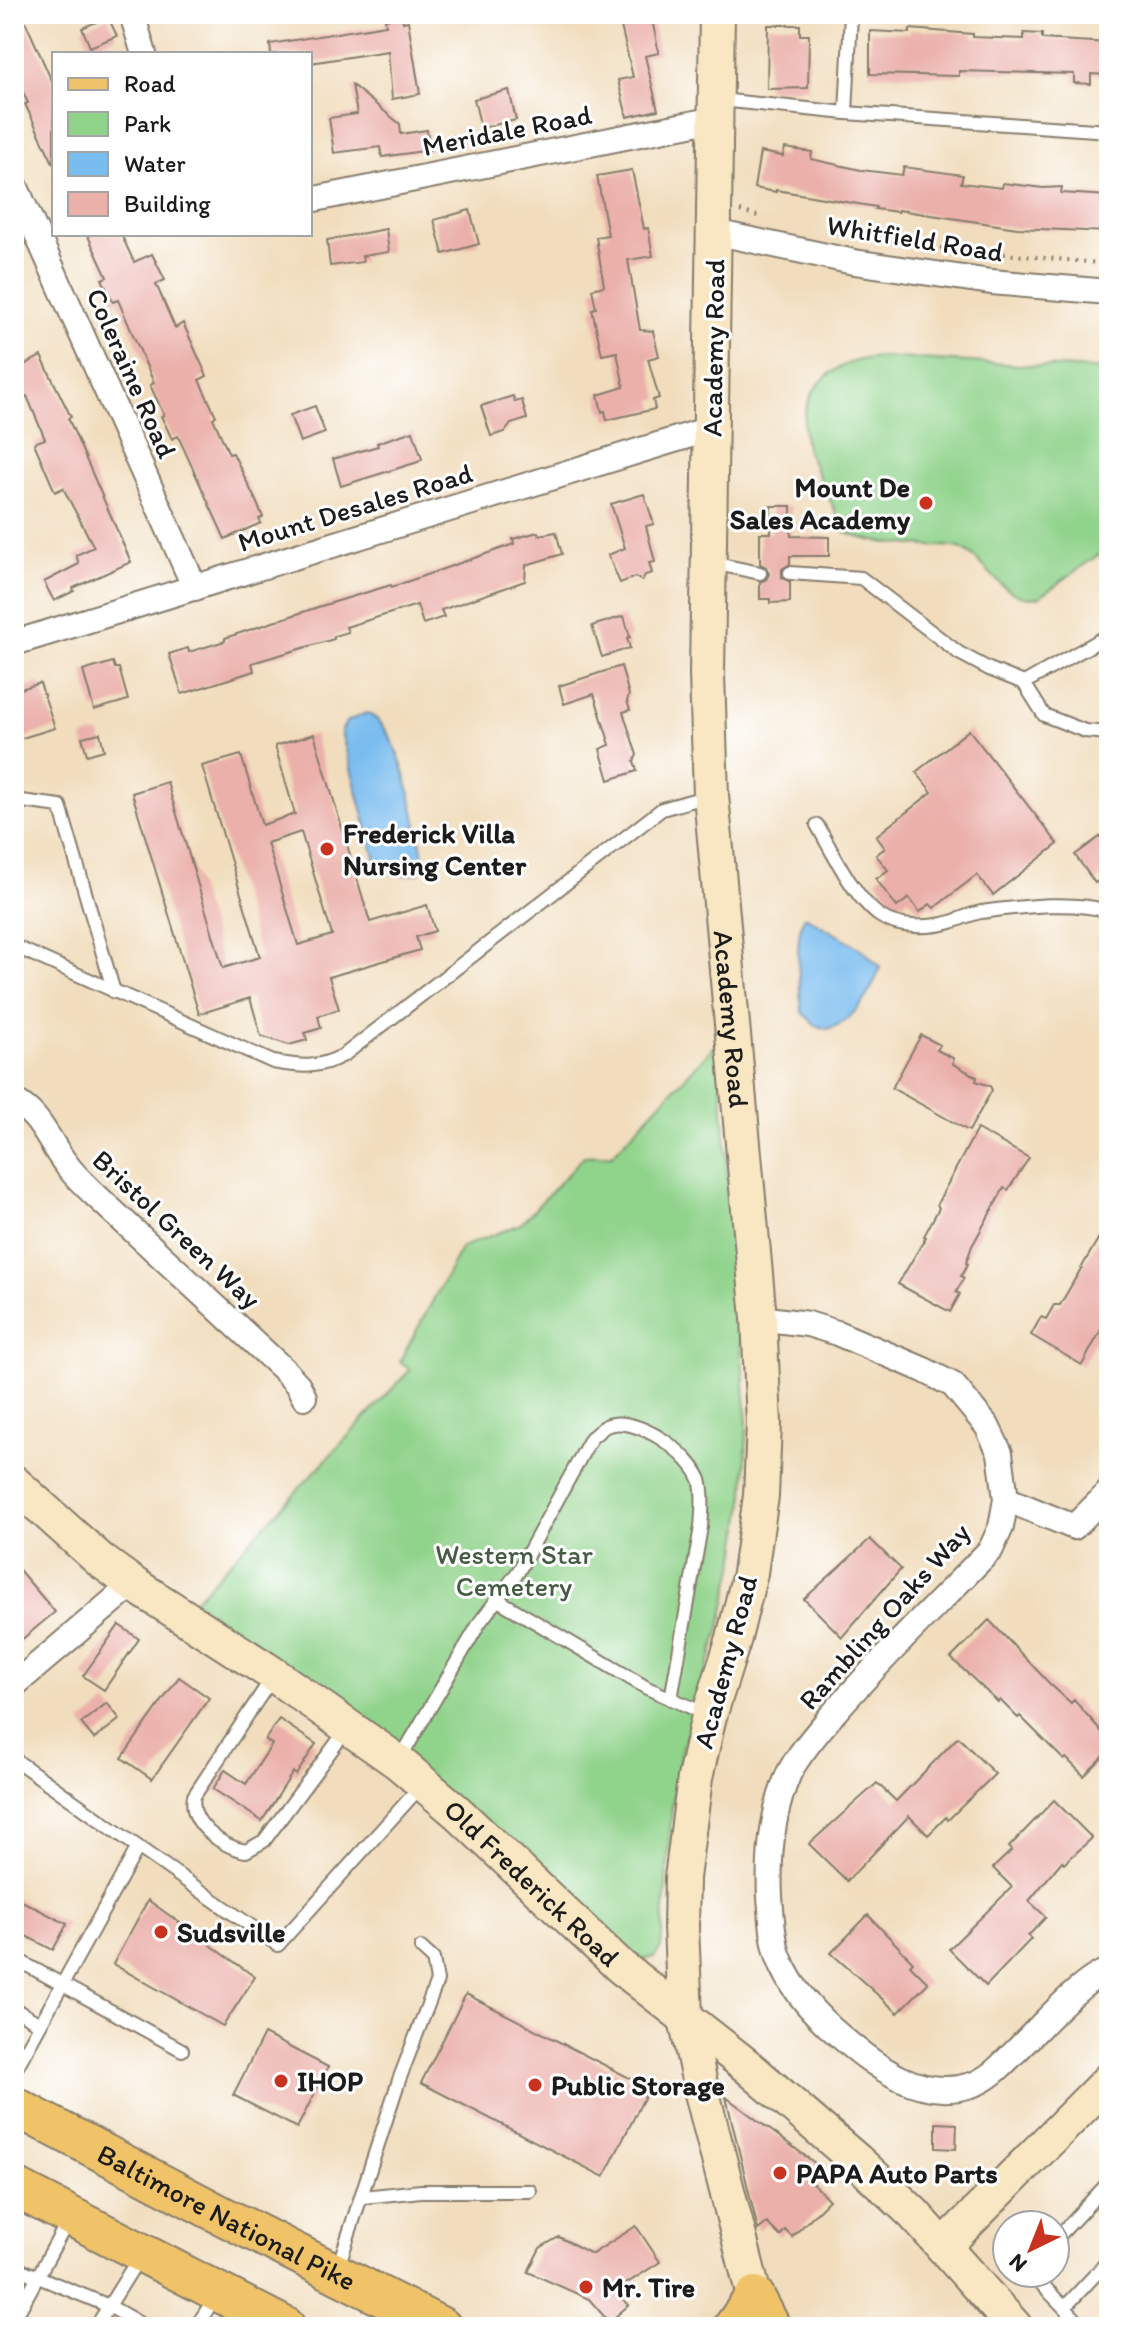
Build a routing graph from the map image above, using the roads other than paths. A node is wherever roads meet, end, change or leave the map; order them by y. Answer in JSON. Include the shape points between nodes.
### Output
{"nodes":[{"id":1,"x":132,"y":14,"type":"edge"},
{"id":2,"x":717,"y":14,"type":"edge"},
{"id":3,"x":851,"y":14,"type":"edge"},
{"id":4,"x":143,"y":52,"type":"edge"},
{"id":5,"x":716,"y":109,"type":"junction"},
{"id":6,"x":846,"y":113,"type":"junction"},
{"id":7,"x":1109,"y":131,"type":"edge"},
{"id":8,"x":14,"y":183,"type":"edge"},
{"id":9,"x":312,"y":200,"type":"edge"},
{"id":10,"x":724,"y":220,"type":"junction"},
{"id":11,"x":1109,"y":292,"type":"edge"},
{"id":12,"x":713,"y":428,"type":"junction"},
{"id":13,"x":710,"y":563,"type":"junction"},
{"id":14,"x":760,"y":573,"type":"dead end"},
{"id":15,"x":790,"y":573,"type":"dead end"},
{"id":16,"x":195,"y":588,"type":"junction"},
{"id":17,"x":1109,"y":635,"type":"edge"},
{"id":18,"x":14,"y":643,"type":"edge"},
{"id":19,"x":1024,"y":683,"type":"junction"},
{"id":20,"x":1109,"y":733,"type":"edge"},
{"id":21,"x":711,"y":795,"type":"junction"},
{"id":22,"x":14,"y":800,"type":"edge"},
{"id":23,"x":817,"y":825,"type":"dead end"},
{"id":24,"x":1109,"y":911,"type":"edge"},
{"id":25,"x":14,"y":946,"type":"edge"},
{"id":26,"x":114,"y":992,"type":"junction"},
{"id":27,"x":14,"y":1101,"type":"edge"},
{"id":28,"x":759,"y":1318,"type":"junction"},
{"id":29,"x":304,"y":1397,"type":"dead end"},
{"id":30,"x":14,"y":1483,"type":"edge"},
{"id":31,"x":1109,"y":1492,"type":"edge"},
{"id":32,"x":1006,"y":1499,"type":"junction"},
{"id":33,"x":133,"y":1584,"type":"junction"},
{"id":34,"x":498,"y":1600,"type":"junction"},
{"id":35,"x":274,"y":1675,"type":"junction"},
{"id":36,"x":14,"y":1685,"type":"edge"},
{"id":37,"x":671,"y":1699,"type":"junction"},
{"id":38,"x":709,"y":1716,"type":"junction"},
{"id":39,"x":349,"y":1727,"type":"junction"},
{"id":40,"x":14,"y":1759,"type":"edge"},
{"id":41,"x":411,"y":1773,"type":"junction"},
{"id":42,"x":138,"y":1847,"type":"junction"},
{"id":43,"x":421,"y":1948,"type":"dead end"},
{"id":44,"x":14,"y":1958,"type":"edge"},
{"id":45,"x":1109,"y":1970,"type":"edge"},
{"id":46,"x":62,"y":1985,"type":"junction"},
{"id":47,"x":14,"y":2009,"type":"edge"},
{"id":48,"x":685,"y":2015,"type":"junction"},
{"id":49,"x":40,"y":2024,"type":"junction"},
{"id":50,"x":182,"y":2050,"type":"dead end"},
{"id":51,"x":14,"y":2072,"type":"edge"},
{"id":52,"x":1109,"y":2080,"type":"edge"},
{"id":53,"x":14,"y":2106,"type":"edge"},
{"id":54,"x":1109,"y":2182,"type":"edge"},
{"id":55,"x":14,"y":2187,"type":"edge"},
{"id":56,"x":530,"y":2191,"type":"dead end"},
{"id":57,"x":363,"y":2197,"type":"junction"},
{"id":58,"x":70,"y":2216,"type":"junction"},
{"id":59,"x":1071,"y":2223,"type":"edge"},
{"id":60,"x":943,"y":2247,"type":"junction"},
{"id":61,"x":142,"y":2254,"type":"junction"},
{"id":62,"x":1109,"y":2260,"type":"edge"},
{"id":63,"x":14,"y":2267,"type":"edge"},
{"id":64,"x":336,"y":2274,"type":"junction"},
{"id":65,"x":36,"y":2278,"type":"junction"},
{"id":66,"x":1047,"y":2289,"type":"edge"},
{"id":67,"x":218,"y":2293,"type":"junction"},
{"id":68,"x":109,"y":2306,"type":"junction"},
{"id":69,"x":1065,"y":2307,"type":"junction"},
{"id":70,"x":763,"y":2317,"type":"edge"},
{"id":71,"x":14,"y":2320,"type":"edge"},
{"id":72,"x":1076,"y":2325,"type":"edge"},
{"id":73,"x":96,"y":2327,"type":"edge"},
{"id":74,"x":146,"y":2327,"type":"edge"},
{"id":75,"x":196,"y":2327,"type":"edge"},
{"id":76,"x":286,"y":2327,"type":"edge"},
{"id":77,"x":442,"y":2327,"type":"edge"},
{"id":78,"x":733,"y":2327,"type":"edge"},
{"id":79,"x":1015,"y":2327,"type":"edge"}],
"edges":[{"from":1,"to":4,"type":"street"},
{"from":2,"to":5,"type":"main road","name":"Academy Road"},
{"from":3,"to":6,"type":"lane"},
{"from":5,"to":6,"type":"lane"},
{"from":5,"to":9,"type":"street","name":"Meridale Road"},
{"from":5,"to":10,"type":"main road","name":"Academy Road"},
{"from":6,"to":7,"type":"lane"},
{"from":8,"to":16,"type":"street","name":"Coleraine Road"},
{"from":10,"to":11,"type":"street","name":"Whitfield Road","via":[[854,262]]},
{"from":10,"to":12,"type":"main road","name":"Academy Road"},
{"from":12,"to":13,"type":"main road","name":"Academy Road"},
{"from":12,"to":16,"type":"street","name":"Mount Desales Road"},
{"from":13,"to":14,"type":"lane"},
{"from":13,"to":21,"type":"main road","name":"Academy Road"},
{"from":15,"to":19,"type":"lane","via":[[861,578],[959,653]]},
{"from":16,"to":18,"type":"street","name":"Mount Desales Road"},
{"from":17,"to":19,"type":"lane"},
{"from":19,"to":20,"type":"lane","via":[[1044,715],[1085,731]]},
{"from":21,"to":26,"type":"lane","via":[[662,809],[325,1065],[273,1062]]},
{"from":21,"to":28,"type":"main road","name":"Academy Road"},
{"from":22,"to":26,"type":"lane","via":[[60,806]]},
{"from":23,"to":24,"type":"lane","via":[[867,904],[900,924],[923,926],[976,913],[1037,907]]},
{"from":25,"to":26,"type":"lane"},
{"from":27,"to":29,"type":"street","name":"Bristol Green Way","via":[[38,1119],[65,1163],[92,1192],[285,1371]]},
{"from":28,"to":32,"type":"street","name":"Rambling Oaks Way","via":[[837,1333],[953,1385],[987,1426],[1000,1453]]},
{"from":28,"to":38,"type":"main road","name":"Academy Road","via":[[761,1496],[750,1573]]},
{"from":30,"to":33,"type":"main road","name":"Old Frederick Road"},
{"from":31,"to":32,"type":"street","via":[[1074,1527]]},
{"from":32,"to":45,"type":"street","name":"Rambling Oaks Way","via":[[991,1549],[856,1686],[790,1772],[774,1820],[769,1875],[779,1957],[797,1990],[861,2054],[921,2087],[949,2090],[973,2085],[998,2070],[1089,1980]]},
{"from":33,"to":35,"type":"main road","name":"Old Frederick Road"},
{"from":33,"to":36,"type":"street"},
{"from":34,"to":37,"type":"lane"},
{"from":34,"to":37,"type":"lane","via":[[591,1438],[607,1425],[628,1425],[653,1434],[693,1466],[703,1503]]},
{"from":34,"to":41,"type":"lane","via":[[480,1622]]},
{"from":35,"to":39,"type":"main road","name":"Old Frederick Road"},
{"from":35,"to":39,"type":"lane","via":[[194,1796],[195,1816],[206,1830],[246,1851],[264,1841]]},
{"from":37,"to":38,"type":"lane"},
{"from":38,"to":48,"type":"main road","name":"Academy Road","via":[[682,1878]]},
{"from":39,"to":41,"type":"main road","name":"Old Frederick Road"},
{"from":40,"to":42,"type":"lane"},
{"from":41,"to":42,"type":"lane","via":[[278,1945]]},
{"from":41,"to":48,"type":"main road","name":"Old Frederick Road","via":[[621,1967]]},
{"from":42,"to":46,"type":"lane"},
{"from":43,"to":57,"type":"lane","via":[[433,1959],[437,1981]]},
{"from":44,"to":46,"type":"lane"},
{"from":46,"to":49,"type":"lane"},
{"from":46,"to":50,"type":"lane"},
{"from":47,"to":49,"type":"lane"},
{"from":48,"to":60,"type":"main road","name":"Old Frederick Road","via":[[857,2161]]},
{"from":48,"to":70,"type":"main road","name":"Academy Road"},
{"from":49,"to":51,"type":"lane"},
{"from":52,"to":60,"type":"main road"},
{"from":53,"to":64,"type":"main road","name":"Baltimore National Pike"},
{"from":54,"to":59,"type":"lane"},
{"from":55,"to":58,"type":"main road"},
{"from":56,"to":57,"type":"lane"},
{"from":57,"to":64,"type":"lane"},
{"from":58,"to":61,"type":"main road"},
{"from":58,"to":65,"type":"lane"},
{"from":60,"to":79,"type":"main road","name":"Old Frederick Road"},
{"from":61,"to":67,"type":"main road"},
{"from":61,"to":68,"type":"lane"},
{"from":62,"to":69,"type":"lane"},
{"from":63,"to":65,"type":"lane"},
{"from":64,"to":77,"type":"main road","name":"Baltimore National Pike"},
{"from":65,"to":68,"type":"lane"},
{"from":65,"to":71,"type":"lane"},
{"from":66,"to":69,"type":"lane"},
{"from":67,"to":75,"type":"lane"},
{"from":67,"to":76,"type":"main road"},
{"from":68,"to":73,"type":"lane"},
{"from":68,"to":74,"type":"lane"},
{"from":69,"to":72,"type":"lane"},
{"from":70,"to":78,"type":"main road"}]}
